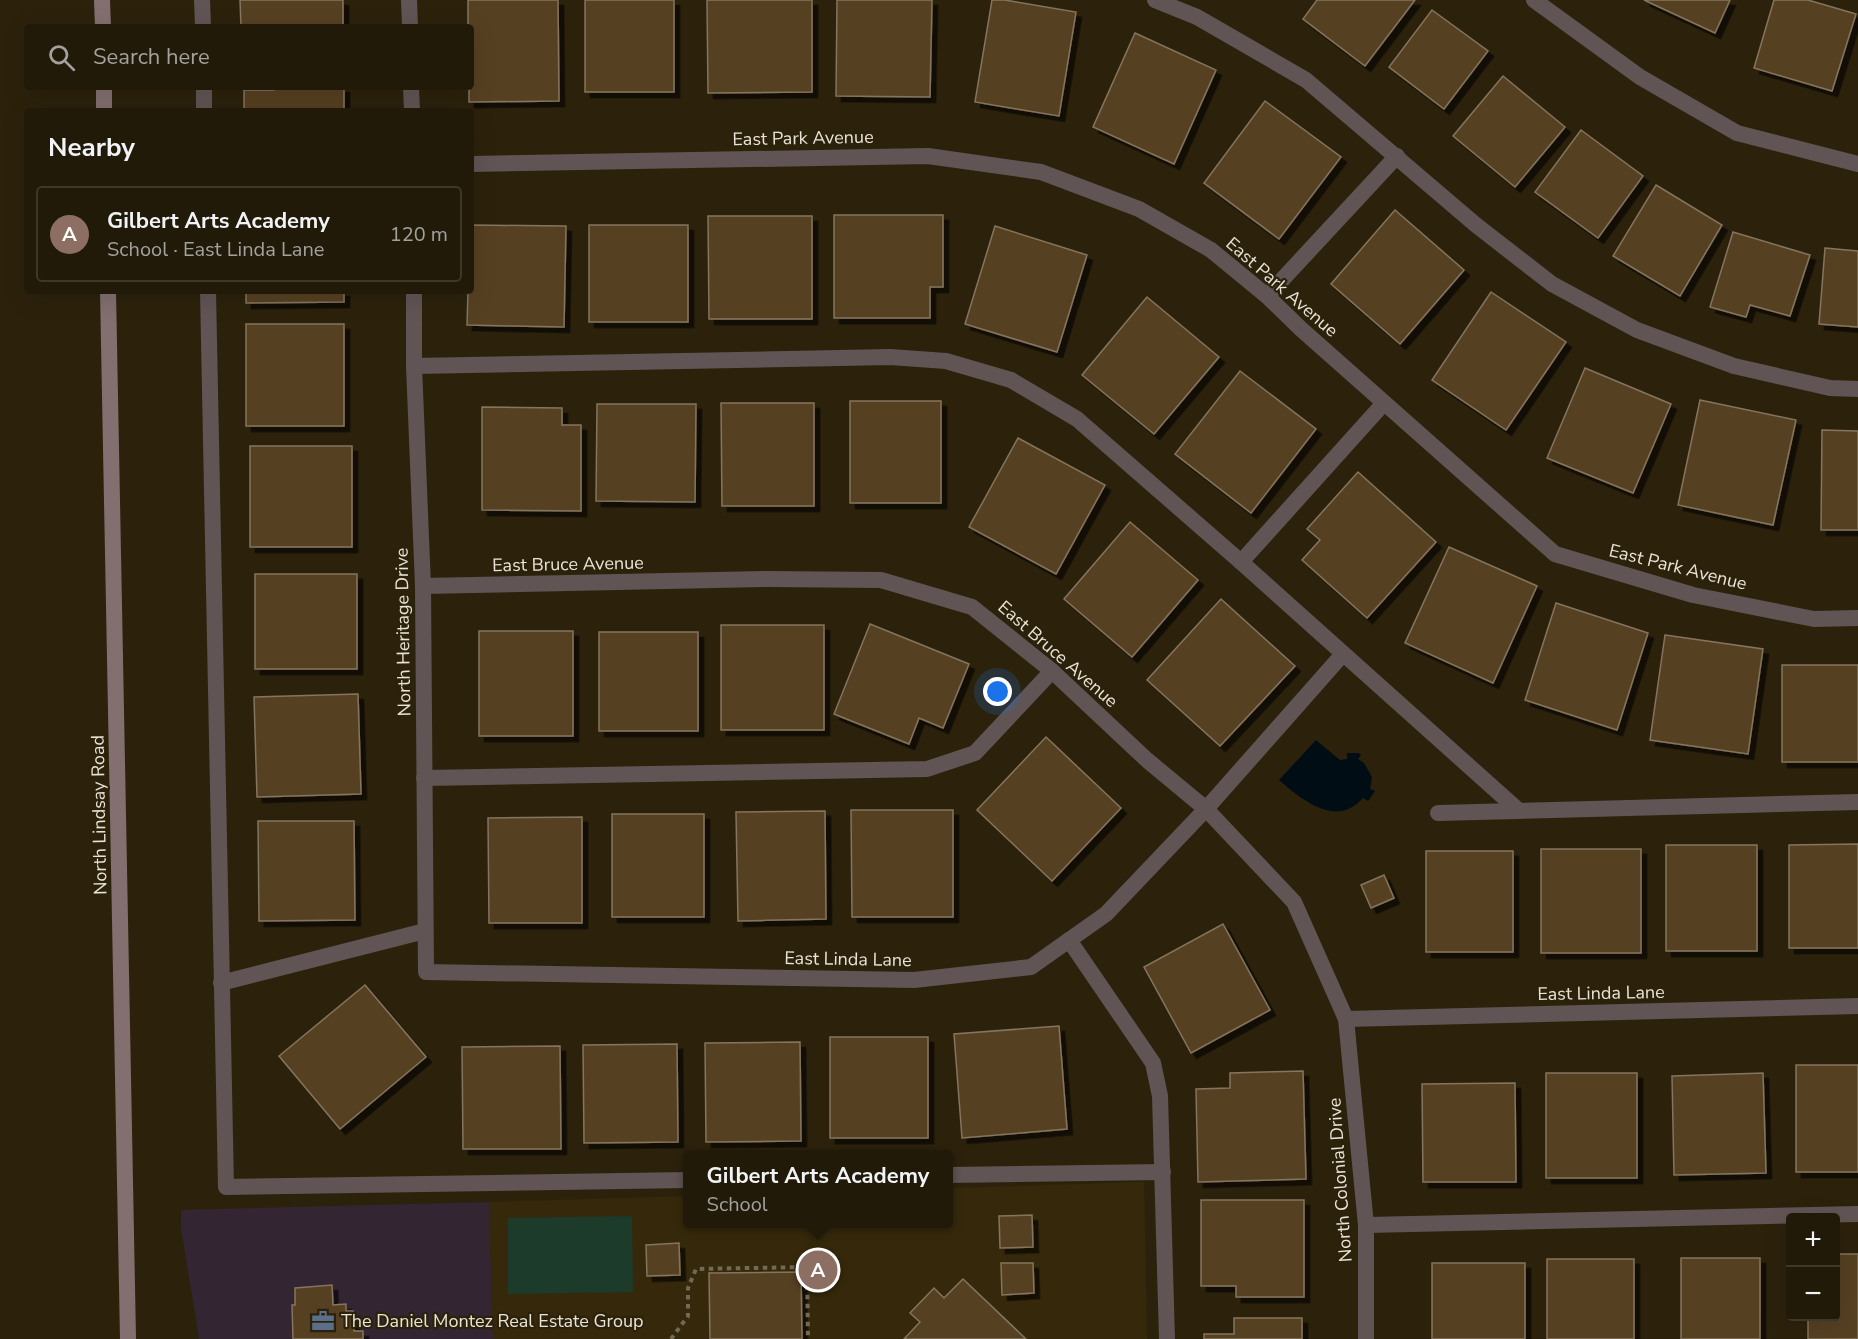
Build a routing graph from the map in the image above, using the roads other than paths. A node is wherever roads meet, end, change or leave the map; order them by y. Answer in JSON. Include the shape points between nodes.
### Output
{"nodes":[{"id":1,"x":102,"y":0,"type":"edge"},
{"id":2,"x":202,"y":0,"type":"edge"},
{"id":3,"x":409,"y":0,"type":"edge"},
{"id":4,"x":1155,"y":0,"type":"edge"},
{"id":5,"x":1534,"y":0,"type":"edge"},
{"id":6,"x":1184,"y":5,"type":"edge"},
{"id":7,"x":103,"y":24,"type":"edge"},
{"id":8,"x":203,"y":24,"type":"edge"},
{"id":9,"x":410,"y":24,"type":"edge"},
{"id":10,"x":104,"y":90,"type":"edge"},
{"id":11,"x":204,"y":90,"type":"edge"},
{"id":12,"x":411,"y":90,"type":"edge"},
{"id":13,"x":104,"y":108,"type":"edge"},
{"id":14,"x":204,"y":108,"type":"edge"},
{"id":15,"x":412,"y":108,"type":"edge"},
{"id":16,"x":1397,"y":156,"type":"junction"},
{"id":17,"x":474,"y":164,"type":"edge"},
{"id":18,"x":1858,"y":164,"type":"edge"},
{"id":19,"x":108,"y":294,"type":"edge"},
{"id":20,"x":208,"y":294,"type":"edge"},
{"id":21,"x":414,"y":294,"type":"edge"},
{"id":22,"x":1267,"y":296,"type":"junction"},
{"id":23,"x":414,"y":366,"type":"junction"},
{"id":24,"x":1858,"y":389,"type":"edge"},
{"id":25,"x":1384,"y":403,"type":"junction"},
{"id":26,"x":1241,"y":562,"type":"junction"},
{"id":27,"x":423,"y":586,"type":"junction"},
{"id":28,"x":1858,"y":618,"type":"edge"},
{"id":29,"x":1343,"y":654,"type":"junction"},
{"id":30,"x":1052,"y":671,"type":"junction"},
{"id":31,"x":424,"y":778,"type":"junction"},
{"id":32,"x":1858,"y":802,"type":"edge"},
{"id":33,"x":1206,"y":809,"type":"junction"},
{"id":34,"x":1518,"y":810,"type":"junction"},
{"id":35,"x":1438,"y":813,"type":"dead end"},
{"id":36,"x":425,"y":931,"type":"junction"},
{"id":37,"x":1069,"y":940,"type":"junction"},
{"id":38,"x":426,"y":972,"type":"joint"},
{"id":39,"x":222,"y":983,"type":"junction"},
{"id":40,"x":1858,"y":1006,"type":"edge"},
{"id":41,"x":1346,"y":1019,"type":"junction"},
{"id":42,"x":1163,"y":1172,"type":"junction"},
{"id":43,"x":953,"y":1175,"type":"edge"},
{"id":44,"x":683,"y":1180,"type":"edge"},
{"id":45,"x":1858,"y":1215,"type":"edge"},
{"id":46,"x":1366,"y":1226,"type":"junction"},
{"id":47,"x":128,"y":1339,"type":"edge"},
{"id":48,"x":1167,"y":1339,"type":"edge"},
{"id":49,"x":1366,"y":1339,"type":"edge"}],
"edges":[{"from":1,"to":7,"type":"main road"},
{"from":2,"to":8,"type":"street"},
{"from":3,"to":9,"type":"street"},
{"from":4,"to":6,"type":"street"},
{"from":5,"to":18,"type":"street","via":[[1640,77],[1737,133]]},
{"from":6,"to":16,"type":"street","via":[[1197,17],[1306,80]]},
{"from":10,"to":13,"type":"main road"},
{"from":11,"to":14,"type":"street"},
{"from":12,"to":15,"type":"street"},
{"from":16,"to":22,"type":"street"},
{"from":16,"to":24,"type":"street","via":[[1552,284],[1637,330],[1734,366],[1830,388]]},
{"from":17,"to":22,"type":"street","name":"East Park Avenue","via":[[928,156],[1041,172],[1138,208],[1211,250]]},
{"from":19,"to":47,"type":"main road","name":"North Lindsay Road"},
{"from":20,"to":39,"type":"street"},
{"from":21,"to":23,"type":"street","name":"North Heritage Drive"},
{"from":22,"to":25,"type":"street","name":"East Park Avenue"},
{"from":23,"to":26,"type":"street","via":[[890,357],[946,361],[1011,380],[1077,419]]},
{"from":23,"to":27,"type":"street","name":"North Heritage Drive"},
{"from":25,"to":26,"type":"street"},
{"from":25,"to":28,"type":"street","name":"East Park Avenue","via":[[1555,554],[1693,595],[1814,619]]},
{"from":26,"to":29,"type":"street"},
{"from":27,"to":30,"type":"street","name":"East Bruce Avenue","via":[[881,580],[972,607]]},
{"from":27,"to":31,"type":"street","name":"North Heritage Drive"},
{"from":29,"to":33,"type":"street","name":"East Linda Lane"},
{"from":29,"to":34,"type":"street"},
{"from":30,"to":31,"type":"street","via":[[975,753],[927,769]]},
{"from":30,"to":33,"type":"street","name":"East Bruce Avenue"},
{"from":31,"to":36,"type":"street","name":"North Heritage Drive"},
{"from":32,"to":34,"type":"street"},
{"from":33,"to":37,"type":"street","name":"East Linda Lane","via":[[1106,914]]},
{"from":33,"to":41,"type":"street","name":"East Bruce Avenue","via":[[1294,902]]},
{"from":34,"to":35,"type":"street"},
{"from":36,"to":38,"type":"street","name":"North Heritage Drive"},
{"from":36,"to":39,"type":"street"},
{"from":37,"to":38,"type":"street","name":"East Linda Lane","via":[[1031,967],[914,980]]},
{"from":37,"to":42,"type":"street","via":[[1153,1063],[1160,1096]]},
{"from":39,"to":44,"type":"street","via":[[226,1187]]},
{"from":40,"to":41,"type":"street","name":"East Linda Lane"},
{"from":41,"to":46,"type":"street","name":"North Colonial Drive"},
{"from":42,"to":43,"type":"street"},
{"from":42,"to":48,"type":"street"},
{"from":45,"to":46,"type":"street"},
{"from":46,"to":49,"type":"street","name":"North Colonial Drive"}]}
